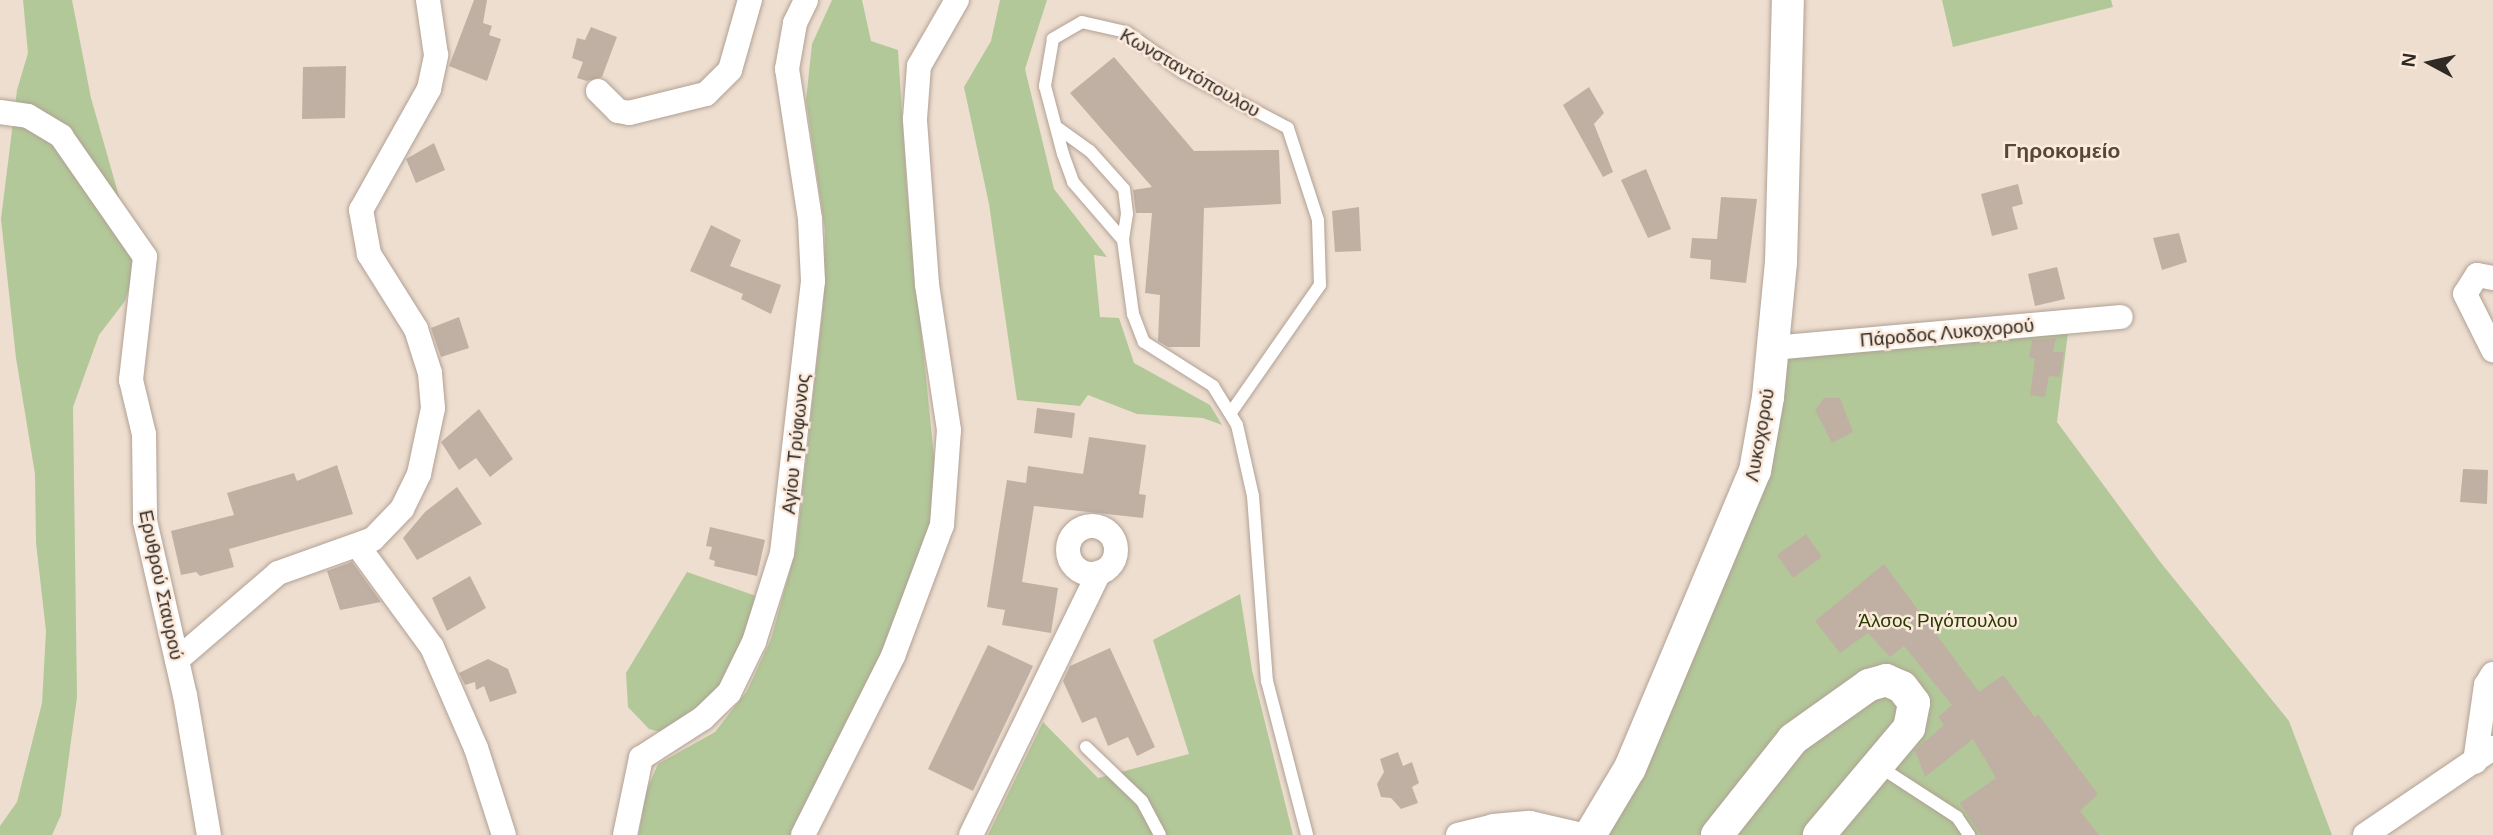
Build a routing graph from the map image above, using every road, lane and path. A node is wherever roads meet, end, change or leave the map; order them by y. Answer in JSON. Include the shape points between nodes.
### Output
{"nodes":[{"id":1,"x":428,"y":0,"type":"edge"},
{"id":2,"x":750,"y":0,"type":"edge"},
{"id":3,"x":806,"y":0,"type":"edge"},
{"id":4,"x":957,"y":0,"type":"edge"},
{"id":5,"x":1788,"y":0,"type":"edge"},
{"id":6,"x":598,"y":91,"type":"dead end"},
{"id":7,"x":0,"y":112,"type":"edge"},
{"id":8,"x":1058,"y":128,"type":"junction"},
{"id":9,"x":1123,"y":240,"type":"junction"},
{"id":10,"x":2493,"y":278,"type":"edge"},
{"id":11,"x":2121,"y":317,"type":"dead end"},
{"id":12,"x":1773,"y":348,"type":"junction"},
{"id":13,"x":2493,"y":350,"type":"edge"},
{"id":14,"x":1232,"y":411,"type":"junction"},
{"id":15,"x":358,"y":546,"type":"junction"},
{"id":16,"x":1099,"y":573,"type":"dead end"},
{"id":17,"x":177,"y":660,"type":"junction"},
{"id":18,"x":2493,"y":674,"type":"edge"},
{"id":19,"x":1086,"y":747,"type":"dead end"},
{"id":20,"x":2484,"y":755,"type":"edge"},
{"id":21,"x":1880,"y":767,"type":"junction"},
{"id":22,"x":209,"y":835,"type":"edge"},
{"id":23,"x":504,"y":835,"type":"edge"},
{"id":24,"x":625,"y":835,"type":"edge"},
{"id":25,"x":803,"y":835,"type":"edge"},
{"id":26,"x":971,"y":835,"type":"edge"},
{"id":27,"x":1160,"y":835,"type":"edge"},
{"id":28,"x":1307,"y":835,"type":"edge"},
{"id":29,"x":1458,"y":835,"type":"edge"},
{"id":30,"x":1582,"y":835,"type":"edge"},
{"id":31,"x":1590,"y":835,"type":"edge"},
{"id":32,"x":1717,"y":835,"type":"edge"},
{"id":33,"x":1819,"y":835,"type":"edge"},
{"id":34,"x":1969,"y":835,"type":"edge"},
{"id":35,"x":2365,"y":835,"type":"edge"}],
"edges":[{"from":1,"to":15,"type":"street","via":[[436,55],[429,89],[361,210],[369,254],[421,341],[432,386],[431,423],[407,501],[388,526]]},
{"from":2,"to":6,"type":"street","via":[[730,70],[706,94],[629,113],[618,111]]},
{"from":3,"to":24,"type":"street","name":"Αγίου Τρύφωνος","via":[[794,23],[787,69],[811,227],[813,281],[782,553],[754,642],[729,693],[704,718],[641,758],[630,790]]},
{"from":4,"to":25,"type":"street","via":[[919,66],[915,119],[918,208],[949,430],[942,525],[894,656]]},
{"from":5,"to":12,"type":"street","name":"Λυκοχορού","via":[[1784,194]]},
{"from":7,"to":17,"type":"street","name":"Ερυθρού Σταυρού","via":[[28,116],[61,136],[145,257],[131,387],[144,434],[147,531]]},
{"from":8,"to":9,"type":"lane","name":"Κωνσταντόπουλου","via":[[1073,182]]},
{"from":8,"to":9,"type":"lane","via":[[1097,158],[1124,189],[1127,215]]},
{"from":8,"to":14,"type":"lane","name":"Κωνσταντόπουλου","via":[[1045,86],[1053,39],[1082,22],[1126,32],[1184,73],[1288,128],[1318,220],[1320,285]]},
{"from":9,"to":14,"type":"lane","via":[[1133,314],[1144,342],[1208,381]]},
{"from":10,"to":13,"type":"street","via":[[2477,275],[2465,294]]},
{"from":11,"to":12,"type":"street","name":"Πάροδος Λυκοχορού"},
{"from":12,"to":31,"type":"street","name":"Λυκοχορού","via":[[1749,491],[1630,768]]},
{"from":14,"to":28,"type":"lane","via":[[1251,476],[1267,681]]},
{"from":15,"to":17,"type":"street","via":[[278,573]]},
{"from":15,"to":23,"type":"street","via":[[432,647],[472,739]]},
{"from":16,"to":26,"type":"street"},
{"from":17,"to":22,"type":"street","name":"Ερυθρού Σταυρού"},
{"from":18,"to":20,"type":"street","via":[[2486,685]]},
{"from":19,"to":27,"type":"lane","via":[[1142,801]]},
{"from":20,"to":35,"type":"street"},
{"from":21,"to":32,"type":"street","via":[[1909,728],[1914,710],[1907,691],[1886,680],[1869,685],[1793,739]]},
{"from":21,"to":33,"type":"street"},
{"from":21,"to":34,"type":"lane","via":[[1957,817]]},
{"from":29,"to":30,"type":"street","via":[[1530,823]]}]}
